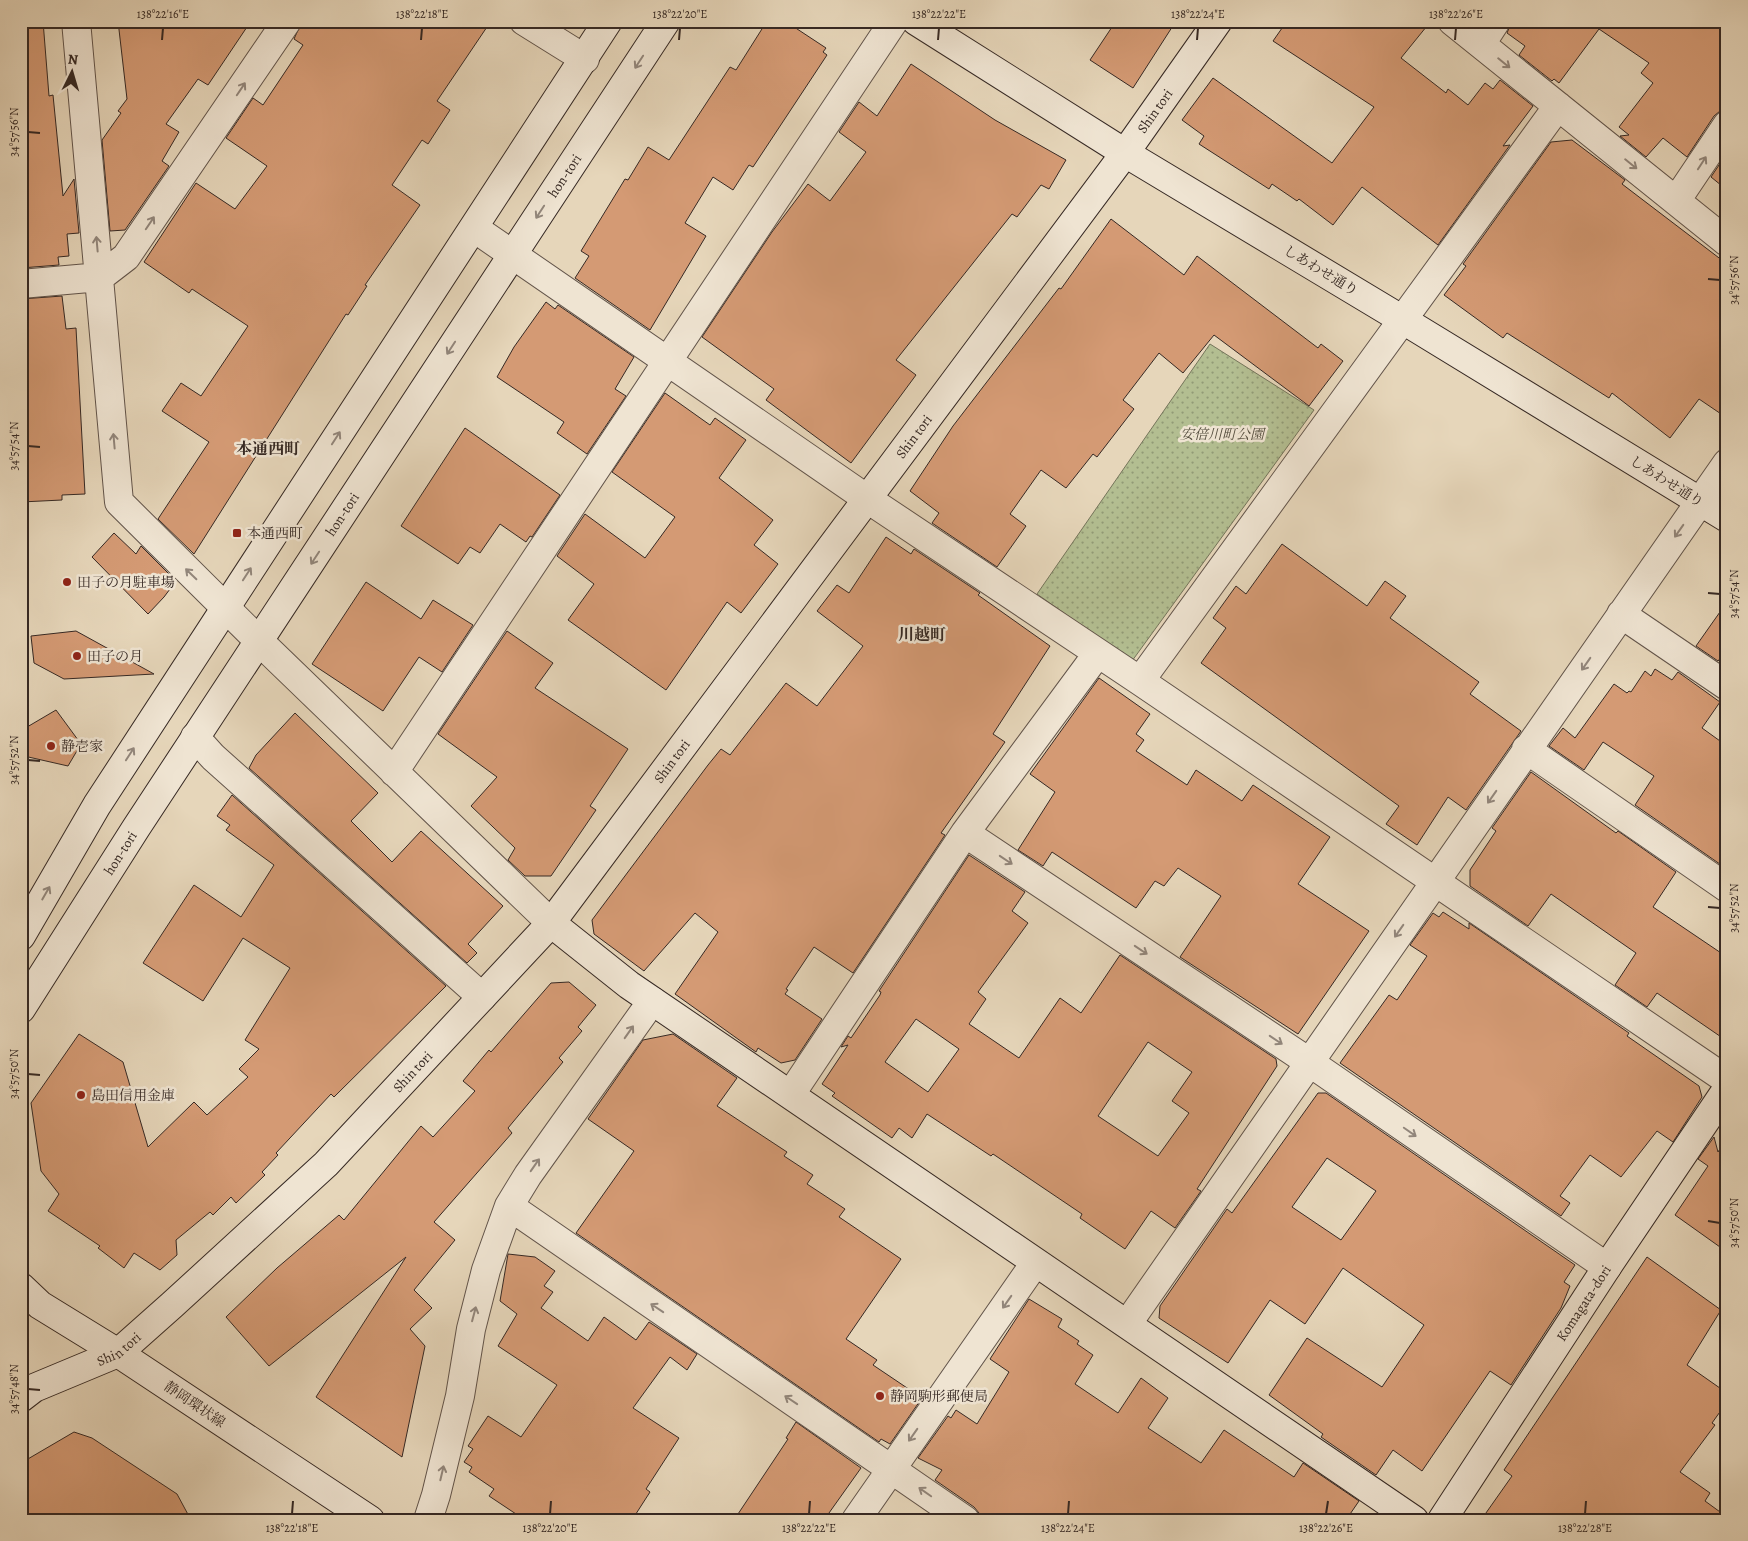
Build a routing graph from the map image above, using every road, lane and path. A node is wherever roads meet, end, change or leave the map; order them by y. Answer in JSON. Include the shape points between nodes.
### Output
{"nodes":[{"id":1,"x":76,"y":21,"type":"edge"},
{"id":2,"x":287,"y":21,"type":"edge"},
{"id":3,"x":524,"y":21,"type":"edge"},
{"id":4,"x":608,"y":21,"type":"edge"},
{"id":5,"x":666,"y":21,"type":"edge"},
{"id":6,"x":894,"y":21,"type":"edge"},
{"id":7,"x":1218,"y":21,"type":"edge"},
{"id":8,"x":1452,"y":21,"type":"edge"},
{"id":9,"x":1496,"y":21,"type":"edge"},
{"id":10,"x":923,"y":23,"type":"edge"},
{"id":11,"x":1481,"y":44,"type":"junction"},
{"id":12,"x":585,"y":59,"type":"junction"},
{"id":13,"x":1558,"y":106,"type":"junction"},
{"id":14,"x":1727,"y":125,"type":"edge"},
{"id":15,"x":1125,"y":153,"type":"junction"},
{"id":16,"x":1676,"y":201,"type":"junction"},
{"id":17,"x":474,"y":228,"type":"junction"},
{"id":18,"x":1727,"y":242,"type":"edge"},
{"id":19,"x":512,"y":254,"type":"junction"},
{"id":20,"x":100,"y":278,"type":"junction"},
{"id":21,"x":21,"y":284,"type":"edge"},
{"id":22,"x":1404,"y":320,"type":"junction"},
{"id":23,"x":667,"y":362,"type":"junction"},
{"id":24,"x":1727,"y":463,"type":"edge"},
{"id":25,"x":866,"y":498,"type":"junction"},
{"id":26,"x":1700,"y":502,"type":"junction"},
{"id":27,"x":1727,"y":518,"type":"edge"},
{"id":28,"x":225,"y":608,"type":"junction"},
{"id":29,"x":1621,"y":614,"type":"junction"},
{"id":30,"x":260,"y":642,"type":"junction"},
{"id":31,"x":1098,"y":653,"type":"junction"},
{"id":32,"x":1140,"y":681,"type":"junction"},
{"id":33,"x":1727,"y":686,"type":"edge"},
{"id":34,"x":195,"y":737,"type":"junction"},
{"id":35,"x":1526,"y":749,"type":"junction"},
{"id":36,"x":394,"y":772,"type":"junction"},
{"id":37,"x":965,"y":833,"type":"junction"},
{"id":38,"x":1434,"y":881,"type":"junction"},
{"id":39,"x":1727,"y":888,"type":"edge"},
{"id":40,"x":551,"y":923,"type":"junction"},
{"id":41,"x":21,"y":936,"type":"edge"},
{"id":42,"x":482,"y":997,"type":"junction"},
{"id":43,"x":652,"y":1001,"type":"junction"},
{"id":44,"x":21,"y":1008,"type":"edge"},
{"id":45,"x":1309,"y":1062,"type":"junction"},
{"id":46,"x":1727,"y":1080,"type":"edge"},
{"id":47,"x":1727,"y":1089,"type":"edge"},
{"id":48,"x":791,"y":1094,"type":"junction"},
{"id":49,"x":509,"y":1206,"type":"junction"},
{"id":50,"x":1035,"y":1263,"type":"junction"},
{"id":51,"x":1606,"y":1267,"type":"junction"},
{"id":52,"x":21,"y":1287,"type":"edge"},
{"id":53,"x":1128,"y":1323,"type":"junction"},
{"id":54,"x":118,"y":1353,"type":"junction"},
{"id":55,"x":21,"y":1398,"type":"edge"},
{"id":56,"x":890,"y":1468,"type":"junction"},
{"id":57,"x":370,"y":1520,"type":"edge"},
{"id":58,"x":428,"y":1520,"type":"edge"},
{"id":59,"x":856,"y":1520,"type":"edge"},
{"id":60,"x":965,"y":1520,"type":"edge"},
{"id":61,"x":1414,"y":1520,"type":"edge"},
{"id":62,"x":1442,"y":1520,"type":"edge"}],
"edges":[{"from":20,"to":1,"type":"street","one_way":true},
{"from":20,"to":2,"type":"street","one_way":true,"via":[[126,257]]},
{"from":3,"to":12,"type":"street"},
{"from":4,"to":12,"type":"street"},
{"from":5,"to":19,"type":"street","name":"hon-tori","one_way":true},
{"from":6,"to":23,"type":"street"},
{"from":7,"to":15,"type":"street","name":"Shin tori"},
{"from":8,"to":11,"type":"street"},
{"from":9,"to":11,"type":"street"},
{"from":10,"to":15,"type":"street","name":"しあわせ通り"},
{"from":11,"to":13,"type":"street","one_way":true},
{"from":12,"to":17,"type":"street"},
{"from":13,"to":16,"type":"street","one_way":true},
{"from":13,"to":22,"type":"street"},
{"from":16,"to":14,"type":"street","one_way":true},
{"from":15,"to":22,"type":"street","name":"しあわせ通り"},
{"from":15,"to":25,"type":"street","name":"Shin tori"},
{"from":16,"to":18,"type":"street"},
{"from":17,"to":19,"type":"street"},
{"from":28,"to":17,"type":"street","one_way":true},
{"from":19,"to":23,"type":"street"},
{"from":19,"to":30,"type":"street","name":"hon-tori","one_way":true},
{"from":20,"to":21,"type":"street"},
{"from":28,"to":20,"type":"street","one_way":true,"via":[[119,502]]},
{"from":22,"to":26,"type":"street","name":"しあわせ通り"},
{"from":22,"to":32,"type":"street"},
{"from":23,"to":25,"type":"street"},
{"from":23,"to":36,"type":"street"},
{"from":24,"to":26,"type":"street"},
{"from":25,"to":31,"type":"street"},
{"from":25,"to":40,"type":"street","name":"Shin tori"},
{"from":26,"to":27,"type":"street","name":"しあわせ通り"},
{"from":26,"to":29,"type":"street","one_way":true},
{"from":28,"to":30,"type":"street"},
{"from":41,"to":28,"type":"street","one_way":true,"via":[[97,805]]},
{"from":29,"to":33,"type":"street"},
{"from":29,"to":35,"type":"street","one_way":true},
{"from":30,"to":34,"type":"street","name":"hon-tori"},
{"from":30,"to":36,"type":"street"},
{"from":31,"to":32,"type":"street"},
{"from":31,"to":37,"type":"street"},
{"from":32,"to":38,"type":"street"},
{"from":34,"to":42,"type":"street","via":[[213,757]]},
{"from":34,"to":44,"type":"street","name":"hon-tori"},
{"from":35,"to":38,"type":"street","one_way":true},
{"from":35,"to":39,"type":"street"},
{"from":36,"to":40,"type":"street"},
{"from":37,"to":45,"type":"street","one_way":true},
{"from":37,"to":48,"type":"street"},
{"from":38,"to":45,"type":"street","one_way":true},
{"from":38,"to":46,"type":"street"},
{"from":40,"to":42,"type":"street","name":"Shin tori"},
{"from":40,"to":43,"type":"street"},
{"from":42,"to":54,"type":"street","name":"Shin tori","via":[[326,1164]]},
{"from":43,"to":48,"type":"street"},
{"from":49,"to":43,"type":"street","one_way":true},
{"from":45,"to":51,"type":"street","one_way":true},
{"from":45,"to":53,"type":"street"},
{"from":47,"to":51,"type":"street","name":"Komagata-dori"},
{"from":48,"to":50,"type":"street"},
{"from":56,"to":49,"type":"street","one_way":true},
{"from":58,"to":49,"type":"street","one_way":true,"via":[[460,1396],[470,1329],[486,1270]]},
{"from":50,"to":53,"type":"street"},
{"from":50,"to":56,"type":"street","one_way":true},
{"from":51,"to":62,"type":"street","name":"Komagata-dori"},
{"from":52,"to":54,"type":"street","name":"静岡環状線","via":[[40,1304]]},
{"from":53,"to":61,"type":"street"},
{"from":54,"to":55,"type":"street","name":"Shin tori","via":[[34,1388]]},
{"from":54,"to":57,"type":"street","name":"静岡環状線"},
{"from":56,"to":59,"type":"street"},
{"from":60,"to":56,"type":"street","one_way":true}]}
